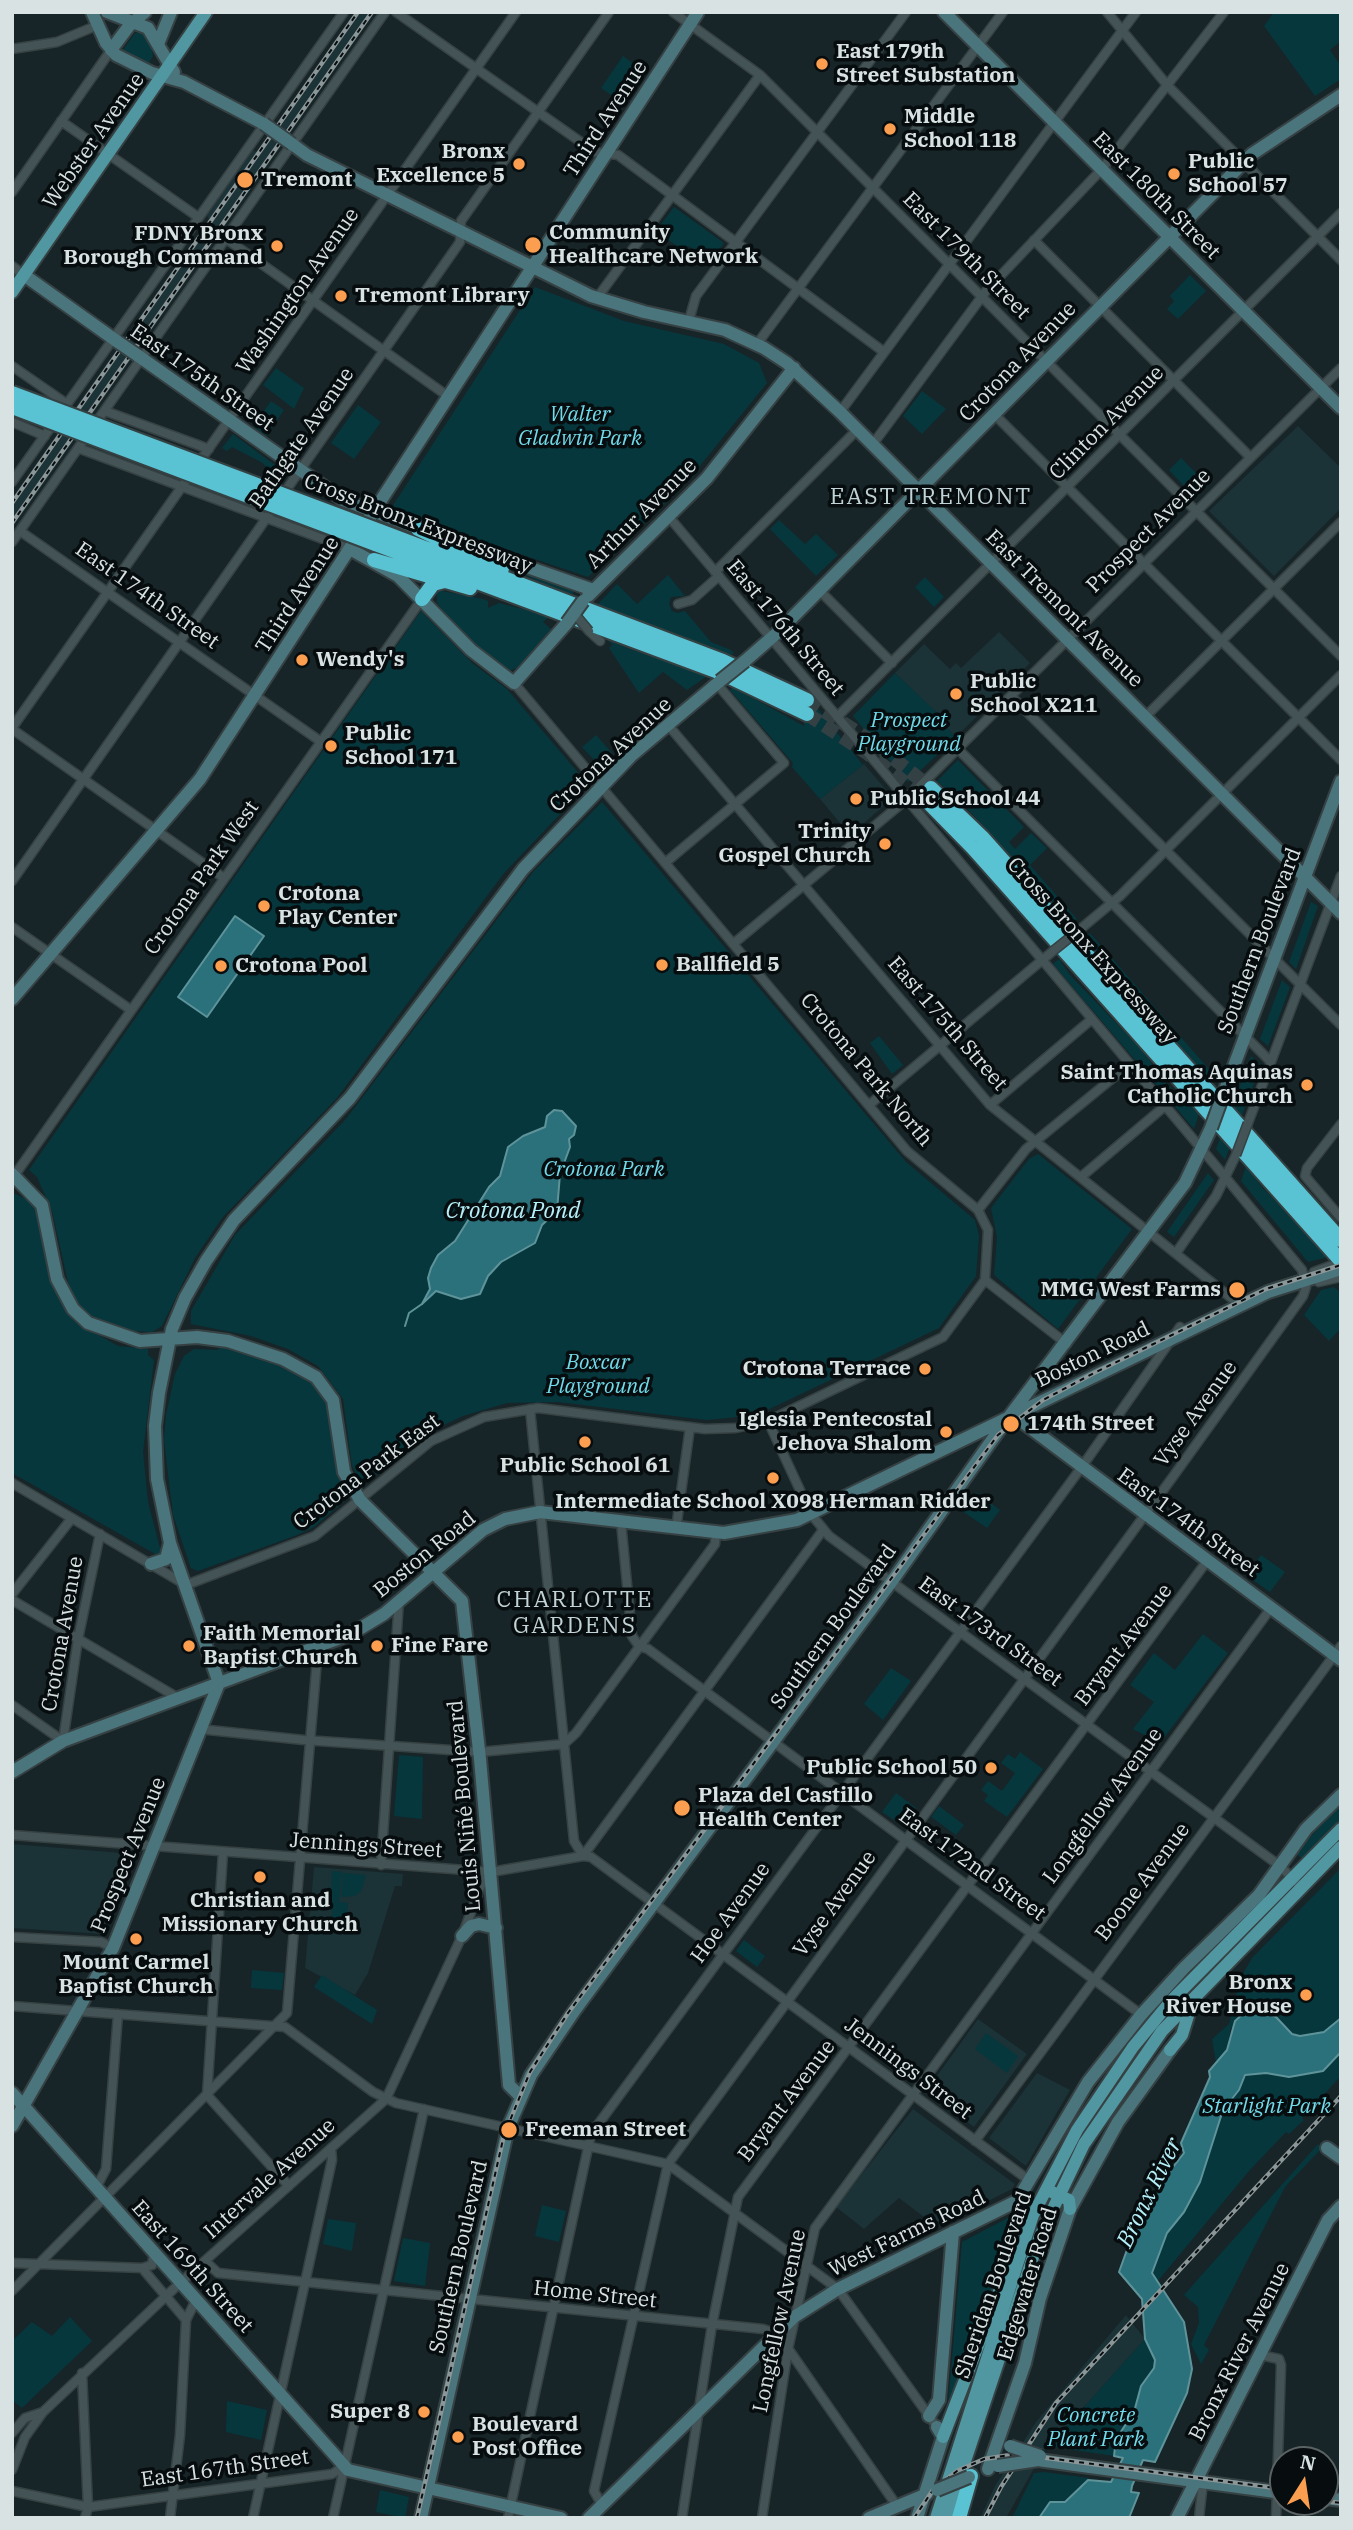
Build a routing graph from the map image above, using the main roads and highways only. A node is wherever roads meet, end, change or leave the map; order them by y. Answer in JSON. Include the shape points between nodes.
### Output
{"nodes":[{"id":1,"x":92,"y":12,"type":"edge"},
{"id":2,"x":107,"y":12,"type":"edge"},
{"id":3,"x":171,"y":12,"type":"edge"},
{"id":4,"x":206,"y":12,"type":"edge"},
{"id":5,"x":698,"y":12,"type":"edge"},
{"id":6,"x":944,"y":12,"type":"edge"},
{"id":7,"x":135,"y":16,"type":"edge"},
{"id":8,"x":158,"y":44,"type":"junction"},
{"id":9,"x":111,"y":50,"type":"junction"},
{"id":10,"x":166,"y":71,"type":"junction"},
{"id":11,"x":1341,"y":95,"type":"edge"},
{"id":12,"x":1170,"y":237,"type":"junction"},
{"id":13,"x":533,"y":267,"type":"junction"},
{"id":14,"x":24,"y":275,"type":"junction"},
{"id":15,"x":12,"y":292,"type":"edge"},
{"id":16,"x":794,"y":368,"type":"junction"},
{"id":17,"x":12,"y":393,"type":"edge"},
{"id":18,"x":12,"y":407,"type":"edge"},
{"id":19,"x":1341,"y":408,"type":"edge"},
{"id":20,"x":918,"y":490,"type":"junction"},
{"id":21,"x":373,"y":513,"type":"junction"},
{"id":22,"x":418,"y":529,"type":"junction"},
{"id":23,"x":377,"y":537,"type":"junction"},
{"id":24,"x":350,"y":549,"type":"junction"},
{"id":25,"x":374,"y":560,"type":"junction"},
{"id":26,"x":444,"y":581,"type":"junction"},
{"id":27,"x":593,"y":590,"type":"junction"},
{"id":28,"x":422,"y":598,"type":"junction"},
{"id":29,"x":557,"y":605,"type":"junction"},
{"id":30,"x":514,"y":683,"type":"joint"},
{"id":31,"x":807,"y":707,"type":"tunnel mouth"},
{"id":32,"x":1341,"y":781,"type":"edge"},
{"id":33,"x":1305,"y":877,"type":"junction"},
{"id":34,"x":1341,"y":913,"type":"edge"},
{"id":35,"x":12,"y":999,"type":"edge"},
{"id":36,"x":13,"y":1176,"type":"edge"},
{"id":37,"x":1341,"y":1240,"type":"edge"},
{"id":38,"x":1339,"y":1270,"type":"edge"},
{"id":39,"x":169,"y":1340,"type":"junction"},
{"id":40,"x":1038,"y":1382,"type":"junction"},
{"id":41,"x":1029,"y":1408,"type":"junction"},
{"id":42,"x":1013,"y":1415,"type":"junction"},
{"id":43,"x":1000,"y":1429,"type":"junction"},
{"id":44,"x":957,"y":1443,"type":"junction"},
{"id":45,"x":170,"y":1543,"type":"junction"},
{"id":46,"x":151,"y":1564,"type":"road end"},
{"id":47,"x":433,"y":1571,"type":"junction"},
{"id":48,"x":1339,"y":1654,"type":"edge"},
{"id":49,"x":219,"y":1683,"type":"junction"},
{"id":50,"x":12,"y":1772,"type":"edge"},
{"id":51,"x":1341,"y":1794,"type":"edge"},
{"id":52,"x":1341,"y":1829,"type":"edge"},
{"id":53,"x":1341,"y":1847,"type":"edge"},
{"id":54,"x":1297,"y":1883,"type":"junction"},
{"id":55,"x":496,"y":1928,"type":"junction"},
{"id":56,"x":461,"y":1936,"type":"road end"},
{"id":57,"x":1199,"y":1991,"type":"junction"},
{"id":58,"x":1157,"y":2027,"type":"junction"},
{"id":59,"x":507,"y":2049,"type":"junction"},
{"id":60,"x":531,"y":2075,"type":"junction"},
{"id":61,"x":12,"y":2094,"type":"edge"},
{"id":62,"x":520,"y":2096,"type":"junction"},
{"id":63,"x":23,"y":2106,"type":"junction"},
{"id":64,"x":12,"y":2126,"type":"edge"},
{"id":65,"x":1327,"y":2148,"type":"dead end"},
{"id":66,"x":1341,"y":2158,"type":"edge"},
{"id":67,"x":1052,"y":2192,"type":"junction"},
{"id":68,"x":1341,"y":2206,"type":"edge"},
{"id":69,"x":1070,"y":2209,"type":"junction"},
{"id":70,"x":1033,"y":2215,"type":"junction"},
{"id":71,"x":953,"y":2232,"type":"junction"},
{"id":72,"x":929,"y":2416,"type":"road end"},
{"id":73,"x":1004,"y":2444,"type":"junction"},
{"id":74,"x":1042,"y":2459,"type":"junction"},
{"id":75,"x":993,"y":2467,"type":"junction"},
{"id":76,"x":970,"y":2476,"type":"junction"},
{"id":77,"x":1199,"y":2481,"type":"junction"},
{"id":78,"x":427,"y":2489,"type":"junction"},
{"id":79,"x":1269,"y":2491,"type":"edge"},
{"id":80,"x":924,"y":2495,"type":"junction"},
{"id":81,"x":509,"y":2512,"type":"edge"},
{"id":82,"x":421,"y":2518,"type":"edge"},
{"id":83,"x":561,"y":2518,"type":"edge"},
{"id":84,"x":589,"y":2518,"type":"edge"},
{"id":85,"x":869,"y":2518,"type":"edge"},
{"id":86,"x":917,"y":2518,"type":"edge"},
{"id":87,"x":936,"y":2518,"type":"edge"},
{"id":88,"x":946,"y":2518,"type":"edge"},
{"id":89,"x":959,"y":2518,"type":"edge"},
{"id":90,"x":1177,"y":2518,"type":"edge"}],
"edges":[{"from":1,"to":9,"type":"main road"},
{"from":2,"to":7,"type":"main road"},
{"from":3,"to":8,"type":"main road"},
{"from":4,"to":10,"type":"main road","name":"Webster Avenue"},
{"from":5,"to":13,"type":"main road","name":"Third Avenue"},
{"from":6,"to":12,"type":"main road","name":"East 180th Street"},
{"from":7,"to":8,"type":"main road"},
{"from":7,"to":9,"type":"main road"},
{"from":8,"to":10,"type":"main road"},
{"from":9,"to":10,"type":"main road","name":"East Tremont Avenue"},
{"from":10,"to":13,"type":"main road","name":"East Tremont Avenue","bridge":true,"via":[[264,124],[307,155]]},
{"from":10,"to":14,"type":"main road","name":"Webster Avenue"},
{"from":11,"to":12,"type":"main road","name":"Crotona Avenue","via":[[1244,163]]},
{"from":12,"to":19,"type":"main road","name":"East 180th Street"},
{"from":12,"to":20,"type":"main road","name":"Crotona Avenue"},
{"from":13,"to":16,"type":"main road","name":"East Tremont Avenue","via":[[597,298],[725,330]]},
{"from":13,"to":21,"type":"main road","name":"Third Avenue"},
{"from":14,"to":15,"type":"main road","name":"Webster Avenue"},
{"from":14,"to":21,"type":"main road","name":"East 175th Street","bridge":true,"via":[[300,471],[343,500]]},
{"from":16,"to":20,"type":"main road","name":"East Tremont Avenue"},
{"from":16,"to":27,"type":"main road","name":"Arthur Avenue","via":[[707,478]]},
{"from":17,"to":23,"type":"highway","name":"Cross Bronx Expressway","bridge":true},
{"from":18,"to":23,"type":"highway","name":"Cross Bronx Expressway","bridge":true},
{"from":20,"to":33,"type":"main road","name":"East Tremont Avenue"},
{"from":20,"to":39,"type":"main road","name":"Crotona Avenue","bridge":true,"via":[[771,638],[601,787],[506,890],[345,1105],[234,1220],[191,1288]]},
{"from":21,"to":22,"type":"main road","name":"East 175th Street"},
{"from":21,"to":24,"type":"main road","name":"Third Avenue"},
{"from":22,"to":27,"type":"main road"},
{"from":22,"to":29,"type":"highway"},
{"from":23,"to":29,"type":"highway","name":"Cross Bronx Expressway"},
{"from":24,"to":25,"type":"main road","name":"Crotona Park North"},
{"from":24,"to":35,"type":"main road","name":"Third Avenue","via":[[200,779]]},
{"from":25,"to":26,"type":"highway"},
{"from":25,"to":28,"type":"main road","name":"Crotona Park North"},
{"from":26,"to":28,"type":"highway","via":[[433,584]]},
{"from":26,"to":29,"type":"highway"},
{"from":27,"to":30,"type":"main road","name":"Arthur Avenue","bridge":true},
{"from":28,"to":30,"type":"main road","name":"Crotona Park North","via":[[471,650]]},
{"from":29,"to":31,"type":"highway","name":"Cross Bronx Expressway"},
{"from":32,"to":33,"type":"main road","name":"Southern Boulevard"},
{"from":33,"to":34,"type":"main road","name":"East Tremont Avenue"},
{"from":33,"to":40,"type":"main road","name":"Southern Boulevard","bridge":true,"via":[[1188,1178]]},
{"from":36,"to":39,"type":"main road","name":"Louis Niñé Boulevard","via":[[42,1205],[57,1279],[79,1317],[129,1338]]},
{"from":37,"to":38,"type":"highway","name":"Cross Bronx Expressway","via":[[982,837],[926,792]]},
{"from":38,"to":41,"type":"main road","name":"Boston Road","via":[[1176,1332]]},
{"from":39,"to":45,"type":"main road","name":"Crotona Avenue","via":[[156,1412],[155,1447],[162,1515]]},
{"from":39,"to":47,"type":"main road","name":"Louis Niñé Boulevard","via":[[197,1337],[241,1344],[316,1377],[333,1400],[344,1472],[360,1500]]},
{"from":40,"to":41,"type":"main road"},
{"from":40,"to":42,"type":"main road","name":"Southern Boulevard"},
{"from":41,"to":42,"type":"main road","name":"Boston Road"},
{"from":42,"to":43,"type":"main road","name":"Southern Boulevard"},
{"from":42,"to":44,"type":"main road","name":"Boston Road"},
{"from":42,"to":48,"type":"main road","name":"East 174th Street"},
{"from":43,"to":44,"type":"main road"},
{"from":43,"to":60,"type":"main road","name":"Southern Boulevard"},
{"from":44,"to":47,"type":"main road","name":"Boston Road","via":[[811,1514],[763,1528],[676,1530],[540,1512],[490,1525]]},
{"from":45,"to":46,"type":"main road","via":[[166,1559]]},
{"from":45,"to":49,"type":"main road","name":"Crotona Avenue"},
{"from":47,"to":49,"type":"main road","name":"Boston Road","via":[[364,1627]]},
{"from":47,"to":55,"type":"main road","name":"Louis Niñé Boulevard","via":[[464,1610]]},
{"from":49,"to":50,"type":"main road","name":"Boston Road","via":[[63,1741]]},
{"from":49,"to":63,"type":"main road","name":"Prospect Avenue","via":[[113,1948]]},
{"from":51,"to":71,"type":"main road","name":"West Farms Road","via":[[1306,1829],[1259,1895],[1141,2014],[1088,2082],[1014,2203]]},
{"from":52,"to":54,"type":"main road","name":"Sheridan Boulevard"},
{"from":53,"to":54,"type":"main road","name":"Sheridan Boulevard"},
{"from":54,"to":57,"type":"main road","name":"Sheridan Boulevard"},
{"from":54,"to":58,"type":"main road","name":"Sheridan Boulevard"},
{"from":55,"to":56,"type":"main road","via":[[479,1924]]},
{"from":55,"to":59,"type":"main road","name":"Louis Niñé Boulevard"},
{"from":57,"to":58,"type":"main road","name":"Sheridan Boulevard"},
{"from":57,"to":69,"type":"main road","name":"Edgewater Road","via":[[1180,2037],[1123,2113]]},
{"from":58,"to":67,"type":"main road","name":"Sheridan Boulevard"},
{"from":59,"to":60,"type":"main road","via":[[518,2068]]},
{"from":59,"to":62,"type":"main road","name":"Louis Niñé Boulevard","via":[[509,2085]]},
{"from":60,"to":62,"type":"main road","name":"Southern Boulevard"},
{"from":61,"to":63,"type":"main road","name":"East 169th Street"},
{"from":62,"to":78,"type":"main road","name":"Southern Boulevard","via":[[508,2128]]},
{"from":63,"to":64,"type":"main road","name":"Prospect Avenue"},
{"from":63,"to":78,"type":"main road","name":"East 169th Street","via":[[344,2466]]},
{"from":65,"to":66,"type":"main road"},
{"from":67,"to":69,"type":"main road","via":[[1069,2200]]},
{"from":67,"to":70,"type":"main road","name":"Sheridan Boulevard"},
{"from":67,"to":88,"type":"main road","name":"Sheridan Boulevard"},
{"from":68,"to":77,"type":"main road","name":"Bronx River Avenue","via":[[1328,2220]]},
{"from":69,"to":73,"type":"main road","name":"Edgewater Road","via":[[1043,2288]]},
{"from":70,"to":80,"type":"main road","via":[[940,2432]]},
{"from":70,"to":87,"type":"main road","name":"Sheridan Boulevard"},
{"from":71,"to":72,"type":"main road","via":[[939,2400]]},
{"from":71,"to":84,"type":"main road","name":"West Farms Road","via":[[838,2289],[794,2317]]},
{"from":73,"to":74,"type":"main road","bridge":true},
{"from":73,"to":75,"type":"main road","name":"Edgewater Road"},
{"from":74,"to":75,"type":"main road","bridge":true},
{"from":74,"to":77,"type":"main road"},
{"from":75,"to":76,"type":"main road"},
{"from":76,"to":80,"type":"main road","bridge":true},
{"from":76,"to":89,"type":"highway"},
{"from":77,"to":79,"type":"main road"},
{"from":77,"to":90,"type":"main road","name":"Bronx River Avenue"},
{"from":78,"to":81,"type":"main road"},
{"from":78,"to":82,"type":"main road","name":"Southern Boulevard"},
{"from":80,"to":85,"type":"main road"},
{"from":80,"to":86,"type":"main road"},
{"from":81,"to":83,"type":"main road"}]}
